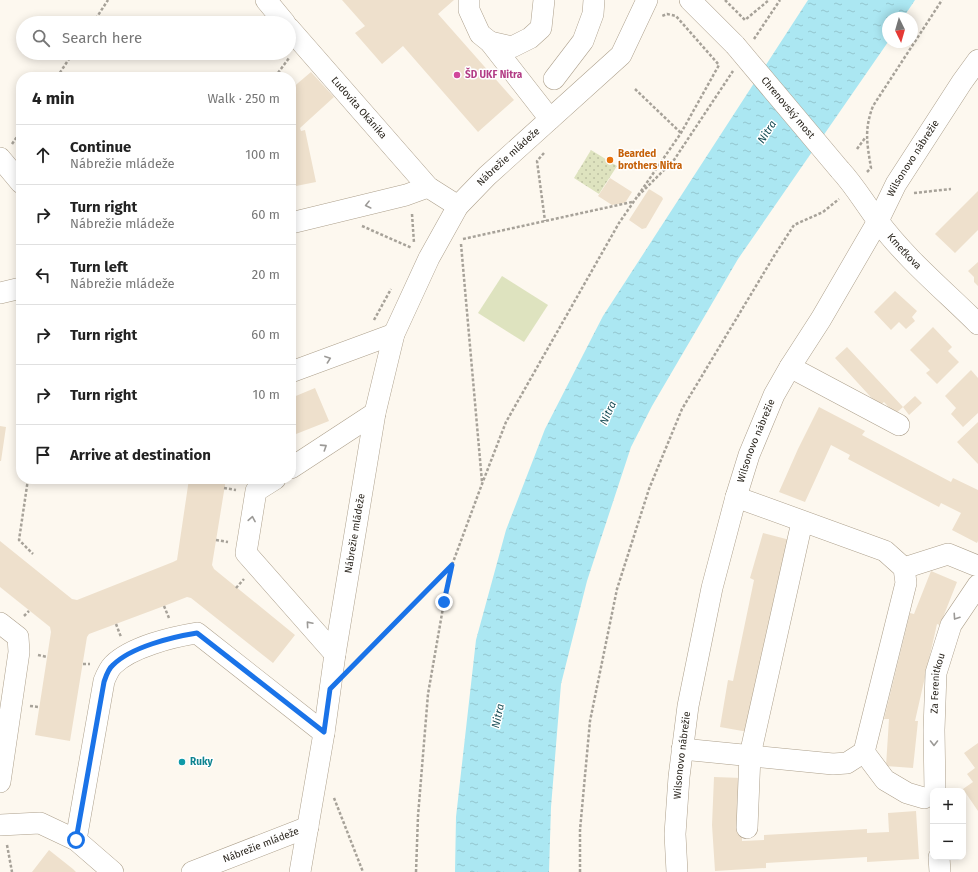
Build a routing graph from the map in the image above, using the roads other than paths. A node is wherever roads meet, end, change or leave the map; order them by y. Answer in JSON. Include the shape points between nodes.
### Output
{"nodes":[{"id":1,"x":266,"y":0,"type":"edge"},
{"id":2,"x":469,"y":0,"type":"edge"},
{"id":3,"x":544,"y":0,"type":"edge"},
{"id":4,"x":594,"y":0,"type":"edge"},
{"id":5,"x":647,"y":0,"type":"edge"},
{"id":6,"x":690,"y":0,"type":"edge"},
{"id":7,"x":279,"y":16,"type":"edge"},
{"id":8,"x":296,"y":36,"type":"edge"},
{"id":9,"x":490,"y":42,"type":"junction"},
{"id":10,"x":978,"y":60,"type":"edge"},
{"id":11,"x":554,"y":79,"type":"dead end"},
{"id":12,"x":550,"y":119,"type":"junction"},
{"id":13,"x":0,"y":158,"type":"edge"},
{"id":14,"x":840,"y":170,"type":"joint"},
{"id":15,"x":16,"y":177,"type":"edge"},
{"id":16,"x":428,"y":187,"type":"junction"},
{"id":17,"x":458,"y":206,"type":"junction"},
{"id":18,"x":878,"y":221,"type":"junction"},
{"id":19,"x":296,"y":222,"type":"edge"},
{"id":20,"x":16,"y":289,"type":"edge"},
{"id":21,"x":0,"y":293,"type":"edge"},
{"id":22,"x":978,"y":324,"type":"edge"},
{"id":23,"x":394,"y":334,"type":"junction"},
{"id":24,"x":790,"y":366,"type":"junction"},
{"id":25,"x":296,"y":370,"type":"edge"},
{"id":26,"x":375,"y":413,"type":"junction"},
{"id":27,"x":899,"y":425,"type":"dead end"},
{"id":28,"x":296,"y":465,"type":"edge"},
{"id":29,"x":267,"y":484,"type":"edge"},
{"id":30,"x":736,"y":497,"type":"junction"},
{"id":31,"x":802,"y":522,"type":"junction"},
{"id":32,"x":975,"y":564,"type":"dead end"},
{"id":33,"x":904,"y":568,"type":"junction"},
{"id":34,"x":978,"y":585,"type":"edge"},
{"id":35,"x":0,"y":623,"type":"edge"},
{"id":36,"x":335,"y":654,"type":"junction"},
{"id":37,"x":324,"y":732,"type":"junction"},
{"id":38,"x":682,"y":749,"type":"junction"},
{"id":39,"x":864,"y":752,"type":"junction"},
{"id":40,"x":750,"y":755,"type":"junction"},
{"id":41,"x":0,"y":782,"type":"edge"},
{"id":42,"x":929,"y":794,"type":"edge"},
{"id":43,"x":2,"y":825,"type":"edge"},
{"id":44,"x":308,"y":828,"type":"junction"},
{"id":45,"x":747,"y":828,"type":"dead end"},
{"id":46,"x":76,"y":840,"type":"junction"},
{"id":47,"x":939,"y":860,"type":"edge"},
{"id":48,"x":113,"y":872,"type":"edge"},
{"id":49,"x":192,"y":872,"type":"edge"},
{"id":50,"x":300,"y":872,"type":"edge"},
{"id":51,"x":677,"y":872,"type":"edge"},
{"id":52,"x":940,"y":872,"type":"edge"}],
"edges":[{"from":1,"to":7,"type":"street"},
{"from":2,"to":9,"type":"street","via":[[469,10],[480,34]]},
{"from":3,"to":9,"type":"street","via":[[541,28],[530,38],[512,47]]},
{"from":4,"to":11,"type":"street","via":[[593,14],[583,41]]},
{"from":5,"to":12,"type":"street","name":"Nábrežie mládeže","via":[[621,55]]},
{"from":6,"to":14,"type":"street","name":"Chrenovský most","bridge":true,"via":[[744,43]]},
{"from":8,"to":16,"type":"street","name":"Ľudovíta Okánika"},
{"from":9,"to":12,"type":"street"},
{"from":10,"to":18,"type":"street","name":"Wilsonovo nábrežie","via":[[896,184]]},
{"from":12,"to":17,"type":"street","name":"Nábrežie mládeže"},
{"from":13,"to":15,"type":"street"},
{"from":14,"to":18,"type":"street","name":"Kmeťkova","via":[[854,185]]},
{"from":16,"to":17,"type":"street","name":"Ľudovíta Okánika"},
{"from":16,"to":19,"type":"street","one_way":true,"via":[[406,196]]},
{"from":17,"to":23,"type":"street","name":"Nábrežie mládeže","via":[[429,258]]},
{"from":18,"to":22,"type":"street","name":"Kmeťkova","via":[[902,250]]},
{"from":18,"to":24,"type":"street","name":"Wilsonovo nábrežie","via":[[821,319]]},
{"from":20,"to":21,"type":"street"},
{"from":25,"to":23,"type":"street","one_way":true},
{"from":23,"to":26,"type":"street","name":"Nábrežie mládeže"},
{"from":24,"to":27,"type":"street"},
{"from":24,"to":30,"type":"street","name":"Wilsonovo nábrežie","via":[[774,395],[749,455]]},
{"from":28,"to":26,"type":"street","one_way":true},
{"from":26,"to":36,"type":"street","name":"Nábrežie mládeže"},
{"from":36,"to":29,"type":"street","one_way":true,"via":[[246,553],[256,491]]},
{"from":30,"to":31,"type":"street"},
{"from":30,"to":38,"type":"street","name":"Wilsonovo nábrežie","via":[[712,588]]},
{"from":31,"to":33,"type":"street","via":[[885,551]]},
{"from":31,"to":40,"type":"street"},
{"from":32,"to":33,"type":"street","via":[[948,554]]},
{"from":33,"to":39,"type":"street","via":[[906,583]]},
{"from":34,"to":42,"type":"street","name":"Za Ferenitkou","one_way":true,"via":[[951,625],[936,673]]},
{"from":35,"to":41,"type":"street","via":[[18,637],[19,652]]},
{"from":36,"to":37,"type":"street","name":"Nábrežie mládeže"},
{"from":37,"to":44,"type":"street","name":"Nábrežie mládeže"},
{"from":37,"to":46,"type":"street","via":[[197,633],[176,636],[128,654],[111,666],[104,682]]},
{"from":38,"to":40,"type":"street"},
{"from":38,"to":51,"type":"street","name":"Wilsonovo nábrežie","via":[[675,834]]},
{"from":39,"to":40,"type":"street","via":[[847,764]]},
{"from":39,"to":42,"type":"street","via":[[885,780],[907,793]]},
{"from":40,"to":45,"type":"street"},
{"from":43,"to":46,"type":"street","via":[[40,823]]},
{"from":44,"to":49,"type":"street","name":"Nábrežie mládeže"},
{"from":44,"to":50,"type":"street","name":"Nábrežie mládeže"},
{"from":46,"to":48,"type":"street"},
{"from":47,"to":52,"type":"street"}]}
